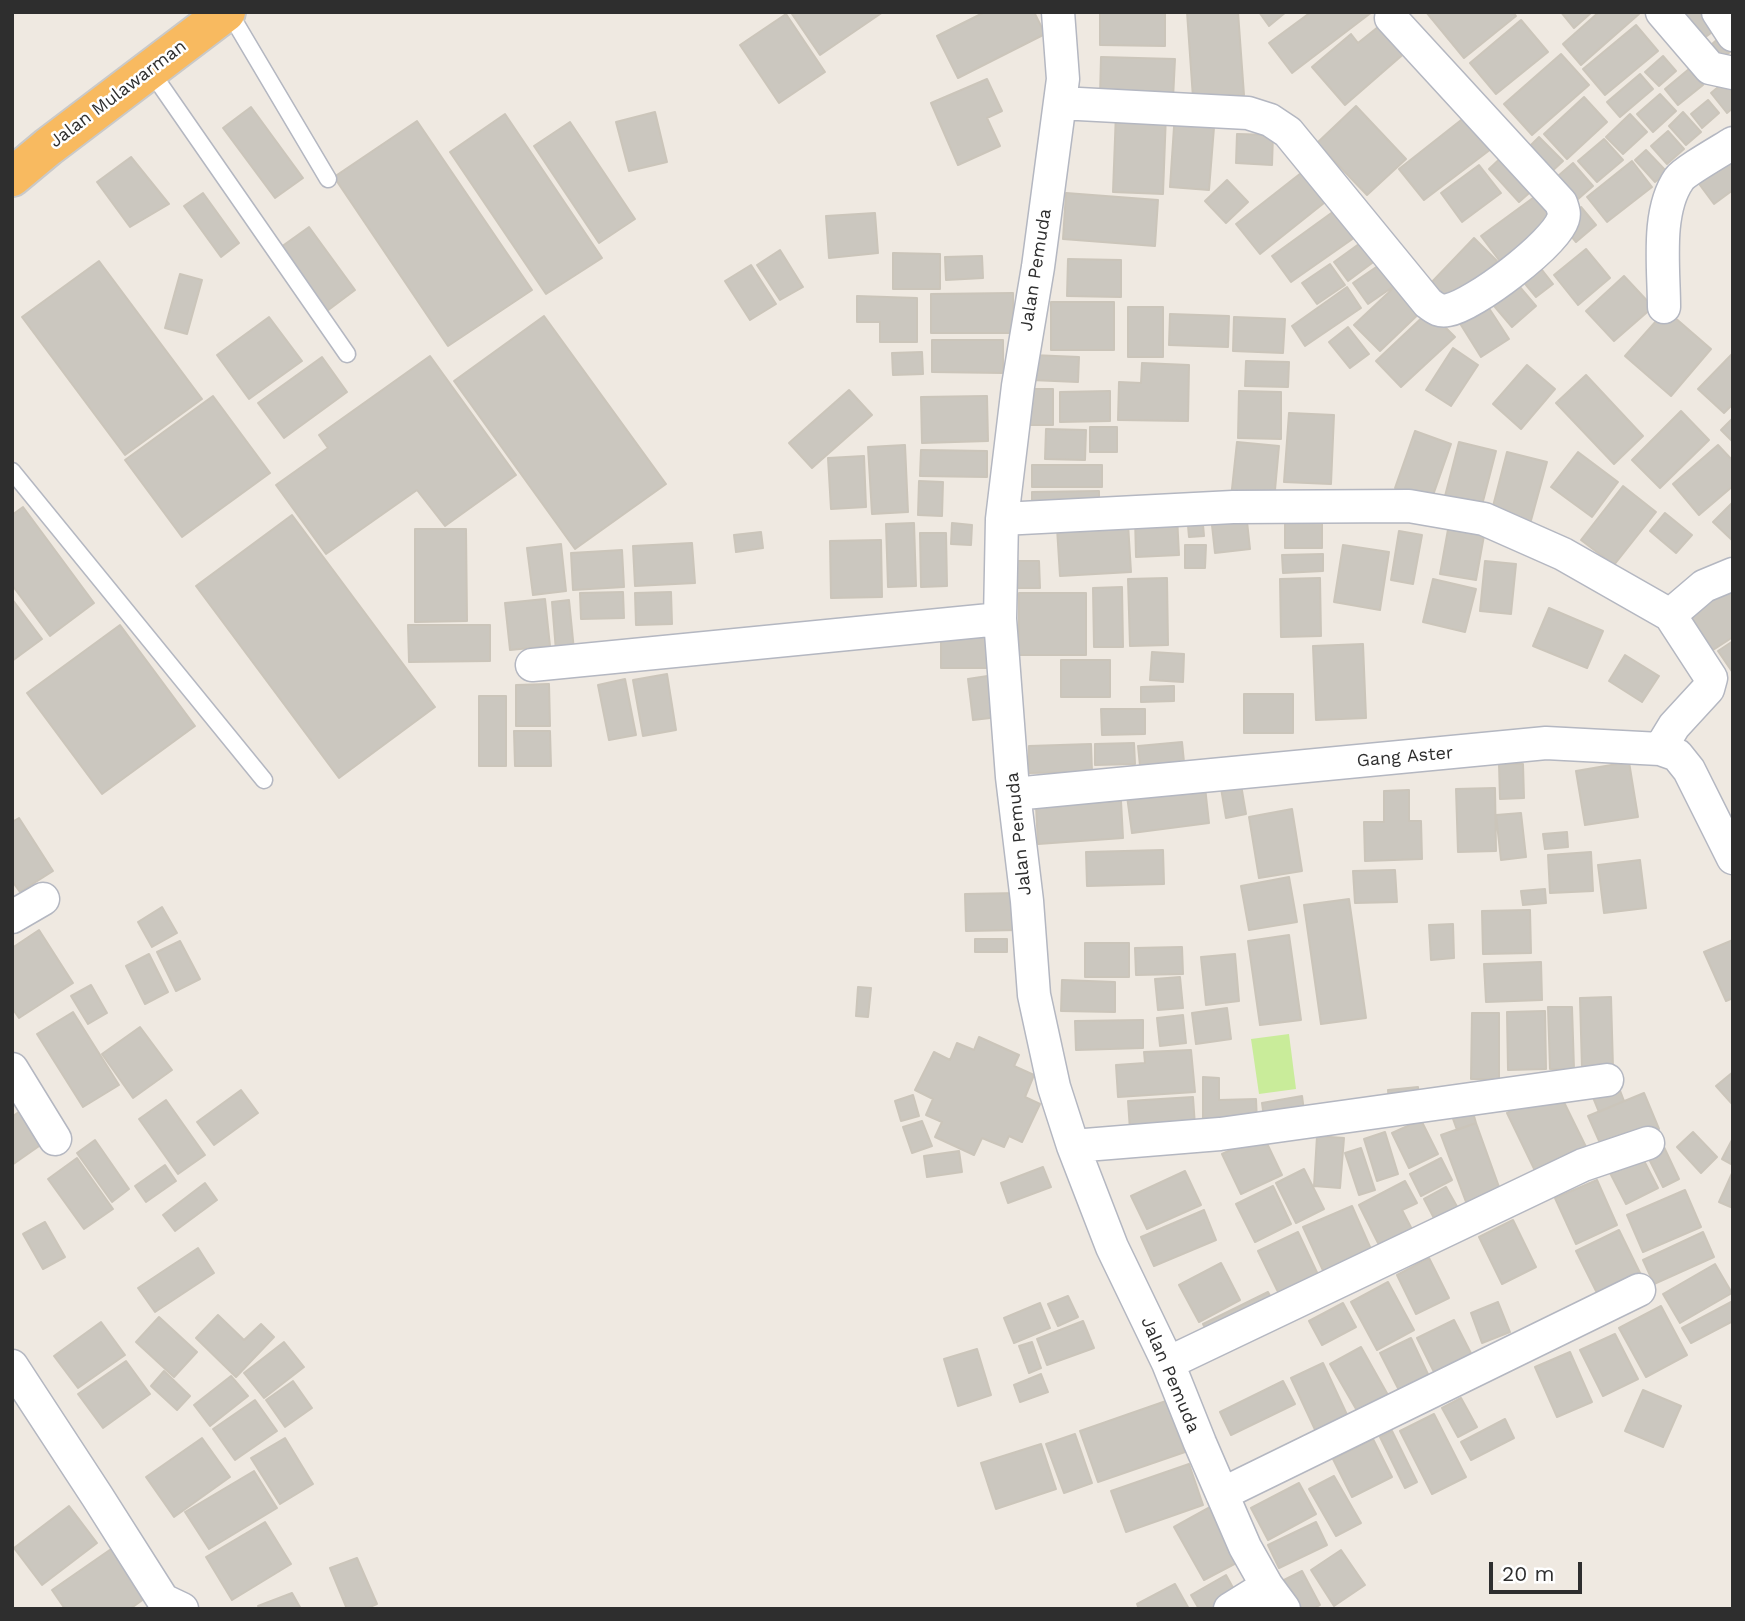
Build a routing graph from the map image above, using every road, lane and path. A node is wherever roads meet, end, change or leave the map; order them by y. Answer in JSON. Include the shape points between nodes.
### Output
{"nodes":[{"id":1,"x":228,"y":12,"type":"edge"},
{"id":2,"x":1058,"y":12,"type":"edge"},
{"id":3,"x":1662,"y":12,"type":"edge"},
{"id":4,"x":1718,"y":12,"type":"edge"},
{"id":5,"x":1391,"y":18,"type":"dead end"},
{"id":6,"x":1733,"y":35,"type":"edge"},
{"id":7,"x":150,"y":70,"type":"junction"},
{"id":8,"x":1733,"y":73,"type":"edge"},
{"id":9,"x":1060,"y":103,"type":"junction"},
{"id":10,"x":1733,"y":143,"type":"edge"},
{"id":11,"x":12,"y":177,"type":"edge"},
{"id":12,"x":328,"y":179,"type":"dead end"},
{"id":13,"x":1664,"y":307,"type":"dead end"},
{"id":14,"x":347,"y":354,"type":"dead end"},
{"id":15,"x":12,"y":471,"type":"edge"},
{"id":16,"x":1002,"y":519,"type":"junction"},
{"id":17,"x":1733,"y":574,"type":"edge"},
{"id":18,"x":1670,"y":615,"type":"junction"},
{"id":19,"x":999,"y":619,"type":"junction"},
{"id":20,"x":532,"y":665,"type":"dead end"},
{"id":21,"x":1660,"y":748,"type":"junction"},
{"id":22,"x":264,"y":780,"type":"dead end"},
{"id":23,"x":1014,"y":793,"type":"junction"},
{"id":24,"x":1733,"y":858,"type":"edge"},
{"id":25,"x":44,"y":899,"type":"dead end"},
{"id":26,"x":12,"y":917,"type":"edge"},
{"id":27,"x":12,"y":1069,"type":"edge"},
{"id":28,"x":1607,"y":1080,"type":"dead end"},
{"id":29,"x":55,"y":1139,"type":"dead end"},
{"id":30,"x":1648,"y":1143,"type":"dead end"},
{"id":31,"x":1073,"y":1146,"type":"junction"},
{"id":32,"x":1639,"y":1290,"type":"dead end"},
{"id":33,"x":1168,"y":1363,"type":"junction"},
{"id":34,"x":12,"y":1366,"type":"edge"},
{"id":35,"x":1222,"y":1494,"type":"junction"},
{"id":36,"x":1275,"y":1597,"type":"edge"},
{"id":37,"x":182,"y":1609,"type":"edge"},
{"id":38,"x":1230,"y":1609,"type":"edge"}],
"edges":[{"from":1,"to":7,"type":"highway","name":"Jalan Mulawarman"},
{"from":1,"to":12,"type":"lane"},
{"from":2,"to":9,"type":"street","name":"Jalan Pemuda","via":[[1063,79]]},
{"from":3,"to":8,"type":"street","via":[[1710,68]]},
{"from":4,"to":6,"type":"street"},
{"from":5,"to":9,"type":"street","via":[[1561,203],[1564,213],[1550,240],[1492,288],[1458,308],[1438,311],[1428,303],[1288,132],[1270,120],[1248,113]]},
{"from":7,"to":11,"type":"highway","name":"Jalan Mulawarman"},
{"from":7,"to":14,"type":"lane"},
{"from":9,"to":16,"type":"street","name":"Jalan Pemuda","via":[[1017,386]]},
{"from":10,"to":13,"type":"street","via":[[1680,177],[1669,201],[1663,219]]},
{"from":15,"to":22,"type":"lane"},
{"from":16,"to":18,"type":"street","via":[[1233,507],[1409,506],[1484,519],[1563,554]]},
{"from":16,"to":19,"type":"street","name":"Jalan Pemuda"},
{"from":17,"to":18,"type":"street","via":[[1703,586]]},
{"from":18,"to":21,"type":"street","via":[[1711,678],[1708,689]]},
{"from":19,"to":20,"type":"street"},
{"from":19,"to":23,"type":"street","name":"Jalan Pemuda"},
{"from":21,"to":23,"type":"street","name":"Gang Aster","via":[[1546,743]]},
{"from":21,"to":24,"type":"street","via":[[1677,755],[1689,770]]},
{"from":23,"to":31,"type":"street","name":"Jalan Pemuda","via":[[1034,995],[1054,1087]]},
{"from":25,"to":26,"type":"street"},
{"from":27,"to":29,"type":"street"},
{"from":28,"to":31,"type":"street","via":[[1220,1134]]},
{"from":30,"to":33,"type":"street","via":[[1583,1166]]},
{"from":31,"to":33,"type":"street","name":"Jalan Pemuda","via":[[1112,1247]]},
{"from":32,"to":35,"type":"street"},
{"from":33,"to":35,"type":"street","name":"Jalan Pemuda"},
{"from":34,"to":37,"type":"street","via":[[163,1600]]},
{"from":35,"to":36,"type":"street","name":"Jalan Pemuda","via":[[1245,1547]]},
{"from":36,"to":38,"type":"street"}]}
